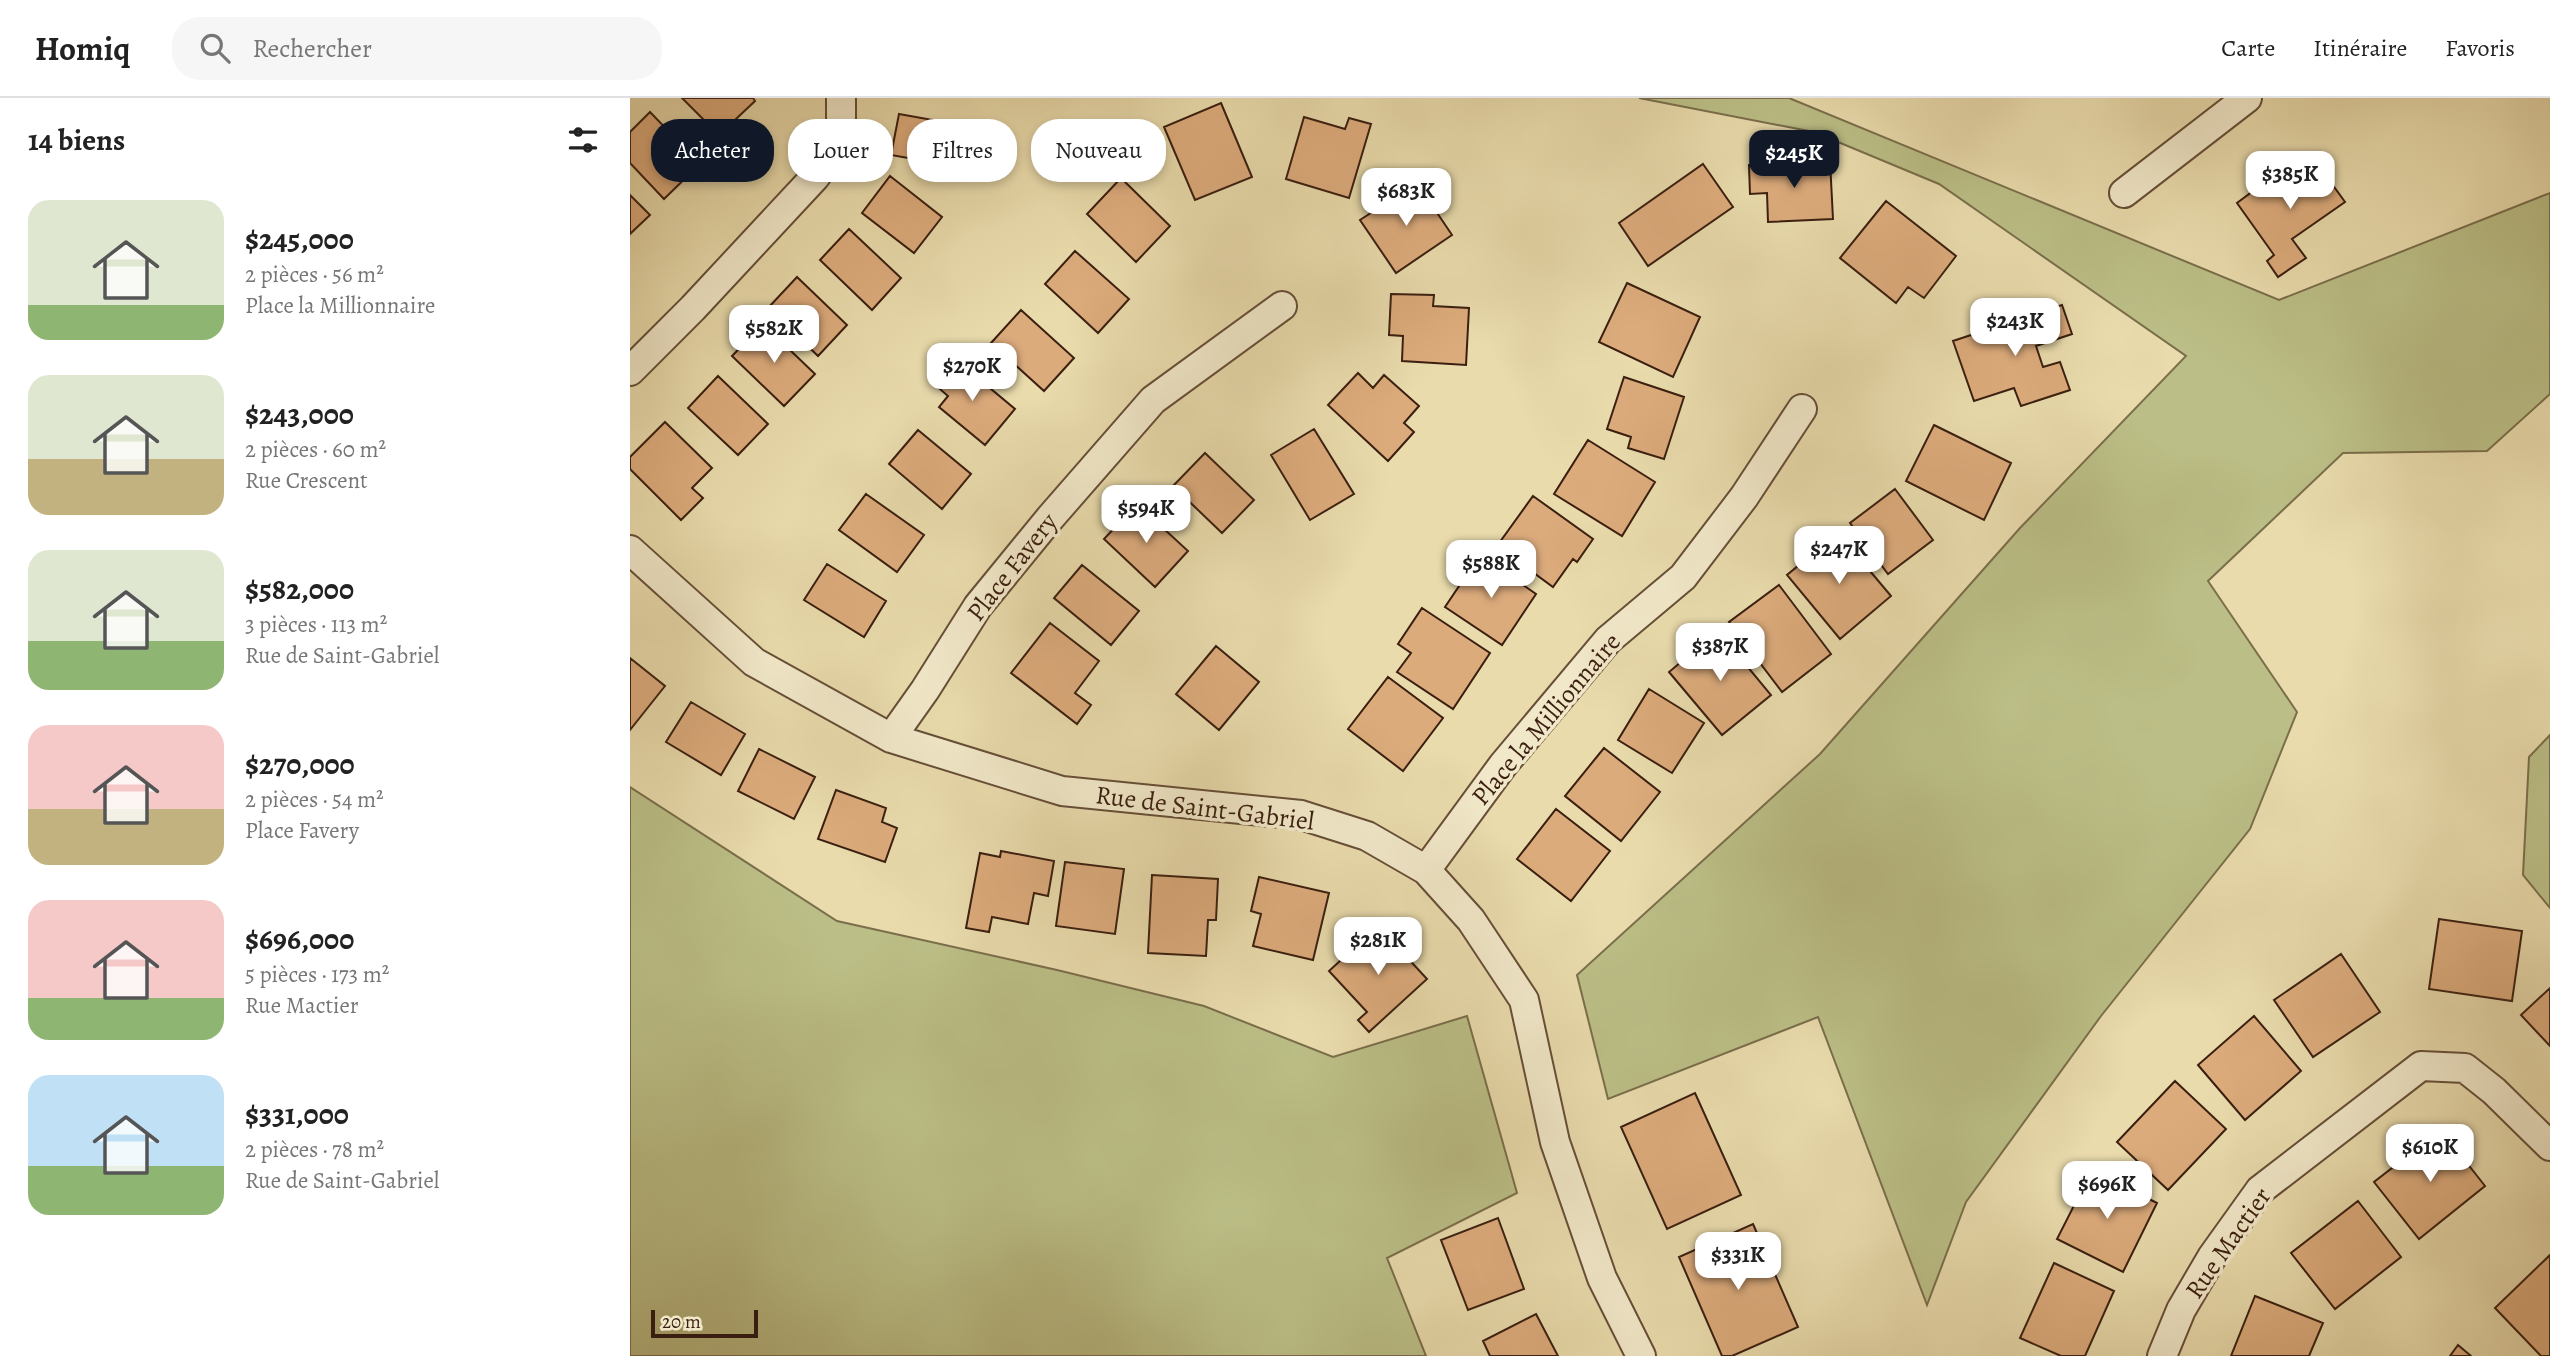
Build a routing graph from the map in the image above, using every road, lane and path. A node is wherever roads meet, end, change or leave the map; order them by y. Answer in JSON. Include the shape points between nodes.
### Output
{"nodes":[{"id":1,"x":841,"y":98,"type":"edge"},
{"id":2,"x":2247,"y":98,"type":"edge"},
{"id":3,"x":2124,"y":193,"type":"dead end"},
{"id":4,"x":1282,"y":306,"type":"dead end"},
{"id":5,"x":630,"y":371,"type":"edge"},
{"id":6,"x":1802,"y":409,"type":"dead end"},
{"id":7,"x":630,"y":550,"type":"edge"},
{"id":8,"x":891,"y":738,"type":"junction"},
{"id":9,"x":1426,"y":870,"type":"junction"},
{"id":10,"x":2550,"y":1146,"type":"edge"},
{"id":11,"x":1641,"y":1356,"type":"edge"},
{"id":12,"x":2162,"y":1356,"type":"edge"}],
"edges":[{"from":1,"to":5,"type":"street","via":[[841,141],[814,177]]},
{"from":2,"to":3,"type":"street"},
{"from":4,"to":8,"type":"street","name":"Place Favery","via":[[1153,400],[978,606]]},
{"from":6,"to":9,"type":"street","name":"Place la Millionnaire","via":[[1744,497],[1683,576],[1592,658],[1503,765]]},
{"from":7,"to":8,"type":"street","name":"Rue de Saint-Gabriel","via":[[754,662]]},
{"from":8,"to":9,"type":"street","name":"Rue de Saint-Gabriel","via":[[1062,792],[1301,814],[1367,836]]},
{"from":9,"to":11,"type":"street","name":"Rue de Saint-Gabriel","via":[[1471,920],[1524,1000],[1555,1142],[1602,1278]]},
{"from":10,"to":12,"type":"street","name":"Rue Mactier","via":[[2465,1068],[2421,1066],[2260,1189],[2181,1310]]}]}
